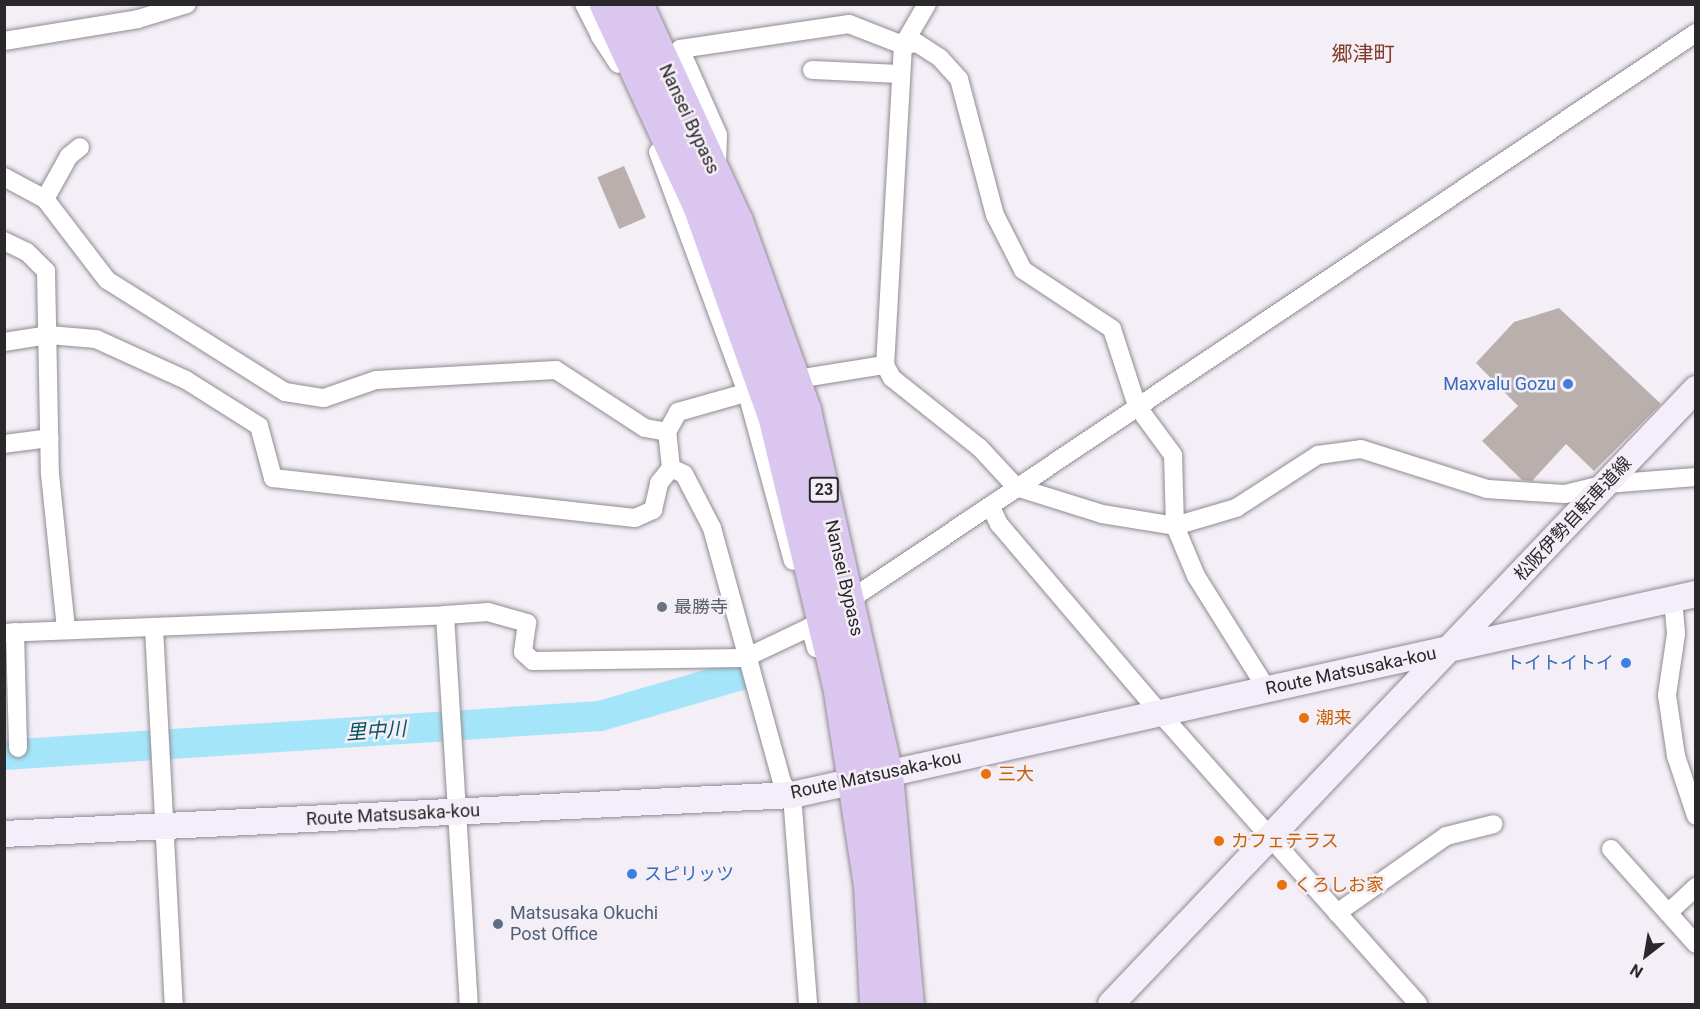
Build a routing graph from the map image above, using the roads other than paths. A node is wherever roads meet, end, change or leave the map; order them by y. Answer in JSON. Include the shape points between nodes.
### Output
{"nodes":[{"id":1,"x":187,"y":4,"type":"edge"},
{"id":2,"x":584,"y":4,"type":"edge"},
{"id":3,"x":636,"y":4,"type":"edge"},
{"id":4,"x":927,"y":4,"type":"edge"},
{"id":5,"x":611,"y":29,"type":"edge"},
{"id":6,"x":1694,"y":37,"type":"edge"},
{"id":7,"x":4,"y":41,"type":"edge"},
{"id":8,"x":903,"y":45,"type":"junction"},
{"id":9,"x":813,"y":70,"type":"dead end"},
{"id":10,"x":901,"y":74,"type":"junction"},
{"id":11,"x":80,"y":147,"type":"dead end"},
{"id":12,"x":4,"y":177,"type":"edge"},
{"id":13,"x":716,"y":178,"type":"junction"},
{"id":14,"x":45,"y":199,"type":"junction"},
{"id":15,"x":4,"y":240,"type":"edge"},
{"id":16,"x":49,"y":335,"type":"junction"},
{"id":17,"x":4,"y":342,"type":"edge"},
{"id":18,"x":885,"y":365,"type":"junction"},
{"id":19,"x":768,"y":387,"type":"junction"},
{"id":20,"x":1695,"y":389,"type":"edge"},
{"id":21,"x":1137,"y":406,"type":"junction"},
{"id":22,"x":667,"y":432,"type":"junction"},
{"id":23,"x":50,"y":438,"type":"junction"},
{"id":24,"x":4,"y":444,"type":"edge"},
{"id":25,"x":671,"y":468,"type":"junction"},
{"id":26,"x":1695,"y":477,"type":"edge"},
{"id":27,"x":1606,"y":484,"type":"junction"},
{"id":28,"x":1016,"y":487,"type":"junction"},
{"id":29,"x":991,"y":507,"type":"junction"},
{"id":30,"x":1175,"y":526,"type":"junction"},
{"id":31,"x":1684,"y":597,"type":"edge"},
{"id":32,"x":851,"y":599,"type":"junction"},
{"id":33,"x":444,"y":615,"type":"junction"},
{"id":34,"x":810,"y":627,"type":"junction"},
{"id":35,"x":154,"y":628,"type":"junction"},
{"id":36,"x":66,"y":630,"type":"junction"},
{"id":37,"x":10,"y":632,"type":"edge"},
{"id":38,"x":1453,"y":650,"type":"junction"},
{"id":39,"x":745,"y":658,"type":"junction"},
{"id":40,"x":839,"y":685,"type":"junction"},
{"id":41,"x":1267,"y":689,"type":"junction"},
{"id":42,"x":1159,"y":712,"type":"junction"},
{"id":43,"x":18,"y":748,"type":"dead end"},
{"id":44,"x":886,"y":774,"type":"junction"},
{"id":45,"x":854,"y":782,"type":"junction"},
{"id":46,"x":792,"y":795,"type":"junction"},
{"id":47,"x":456,"y":812,"type":"junction"},
{"id":48,"x":1695,"y":816,"type":"edge"},
{"id":49,"x":1494,"y":824,"type":"dead end"},
{"id":50,"x":164,"y":826,"type":"junction"},
{"id":51,"x":4,"y":834,"type":"edge"},
{"id":52,"x":1270,"y":838,"type":"junction"},
{"id":53,"x":1611,"y":849,"type":"dead end"},
{"id":54,"x":1695,"y":887,"type":"edge"},
{"id":55,"x":1337,"y":913,"type":"junction"},
{"id":56,"x":1668,"y":913,"type":"junction"},
{"id":57,"x":1695,"y":944,"type":"edge"},
{"id":58,"x":174,"y":1005,"type":"edge"},
{"id":59,"x":469,"y":1005,"type":"edge"},
{"id":60,"x":808,"y":1005,"type":"edge"},
{"id":61,"x":876,"y":1005,"type":"edge"},
{"id":62,"x":907,"y":1005,"type":"edge"},
{"id":63,"x":1111,"y":1005,"type":"edge"},
{"id":64,"x":1418,"y":1005,"type":"edge"}],
"edges":[{"from":1,"to":7,"type":"street","via":[[138,19]]},
{"from":2,"to":5,"type":"street"},
{"from":3,"to":13,"type":"highway","name":"Nansei Bypass","number":"23"},
{"from":4,"to":8,"type":"street"},
{"from":5,"to":19,"type":"highway","name":"Nansei Bypass","number":"23","via":[[699,205]]},
{"from":6,"to":21,"type":"street"},
{"from":8,"to":10,"type":"street"},
{"from":8,"to":13,"type":"street","via":[[849,24],[680,49],[718,135]]},
{"from":8,"to":21,"type":"street","via":[[917,43],[959,79],[1006,242],[1023,270],[1050,292],[1112,329]]},
{"from":9,"to":10,"type":"street"},
{"from":10,"to":18,"type":"street"},
{"from":11,"to":14,"type":"street","via":[[69,156]]},
{"from":12,"to":14,"type":"street"},
{"from":13,"to":19,"type":"highway","name":"Nansei Bypass","number":"23"},
{"from":14,"to":22,"type":"street","via":[[107,280],[285,392],[324,398],[375,380],[556,370],[645,428]]},
{"from":15,"to":16,"type":"street","via":[[27,252],[46,271]]},
{"from":16,"to":17,"type":"street"},
{"from":16,"to":23,"type":"street"},
{"from":16,"to":25,"type":"street","via":[[96,339],[186,380],[259,426],[273,478],[635,518],[653,510],[659,483]]},
{"from":18,"to":19,"type":"street"},
{"from":18,"to":28,"type":"street","via":[[892,378],[980,448]]},
{"from":19,"to":22,"type":"street","via":[[678,412]]},
{"from":19,"to":32,"type":"highway","name":"Nansei Bypass","number":"23","via":[[804,410]]},
{"from":19,"to":34,"type":"street"},
{"from":19,"to":40,"type":"highway","name":"Nansei Bypass","number":"23"},
{"from":20,"to":27,"type":"main road","name":"松阪伊勢自転車道線"},
{"from":21,"to":28,"type":"street"},
{"from":21,"to":30,"type":"street","via":[[1173,455]]},
{"from":22,"to":25,"type":"street"},
{"from":23,"to":24,"type":"street"},
{"from":23,"to":36,"type":"street"},
{"from":25,"to":39,"type":"street","via":[[684,474],[712,528]]},
{"from":26,"to":27,"type":"street"},
{"from":27,"to":30,"type":"street","via":[[1565,494],[1487,489],[1361,448],[1318,455],[1236,508]]},
{"from":27,"to":38,"type":"main road","name":"松阪伊勢自転車道線"},
{"from":28,"to":29,"type":"street"},
{"from":28,"to":30,"type":"street","via":[[1102,514]]},
{"from":29,"to":32,"type":"street"},
{"from":29,"to":42,"type":"street","via":[[999,524]]},
{"from":30,"to":41,"type":"street","via":[[1196,576]]},
{"from":31,"to":38,"type":"main road","name":"Route Matsusaka-kou"},
{"from":31,"to":48,"type":"street","via":[[1667,695],[1676,756]]},
{"from":32,"to":44,"type":"highway","name":"Nansei Bypass","number":"23"},
{"from":33,"to":35,"type":"street"},
{"from":33,"to":39,"type":"street","via":[[488,612],[527,623],[524,652],[533,661]]},
{"from":33,"to":47,"type":"street"},
{"from":34,"to":39,"type":"street"},
{"from":34,"to":40,"type":"street","via":[[827,687]]},
{"from":35,"to":36,"type":"street"},
{"from":35,"to":50,"type":"street"},
{"from":36,"to":37,"type":"street"},
{"from":37,"to":43,"type":"street"},
{"from":38,"to":41,"type":"main road","name":"Route Matsusaka-kou"},
{"from":38,"to":52,"type":"main road","name":"松阪伊勢自転車道線"},
{"from":39,"to":46,"type":"street","via":[[782,783]]},
{"from":40,"to":45,"type":"highway","name":"Nansei Bypass","number":"23"},
{"from":41,"to":42,"type":"main road","name":"Route Matsusaka-kou"},
{"from":42,"to":44,"type":"main road","name":"Route Matsusaka-kou"},
{"from":42,"to":52,"type":"street"},
{"from":44,"to":45,"type":"main road","name":"Route Matsusaka-kou"},
{"from":44,"to":62,"type":"highway","name":"Nansei Bypass","number":"23"},
{"from":45,"to":46,"type":"main road","name":"Route Matsusaka-kou"},
{"from":45,"to":61,"type":"highway","name":"Nansei Bypass","number":"23","via":[[870,885]]},
{"from":46,"to":47,"type":"main road","name":"Route Matsusaka-kou"},
{"from":46,"to":60,"type":"street"},
{"from":47,"to":50,"type":"main road","name":"Route Matsusaka-kou"},
{"from":47,"to":59,"type":"street"},
{"from":49,"to":55,"type":"street","via":[[1446,836]]},
{"from":50,"to":51,"type":"main road","name":"Route Matsusaka-kou"},
{"from":50,"to":58,"type":"street"},
{"from":52,"to":55,"type":"street"},
{"from":52,"to":63,"type":"main road","name":"松阪伊勢自転車道線"},
{"from":53,"to":56,"type":"street"},
{"from":54,"to":56,"type":"street"},
{"from":55,"to":64,"type":"street"},
{"from":56,"to":57,"type":"street"}]}
